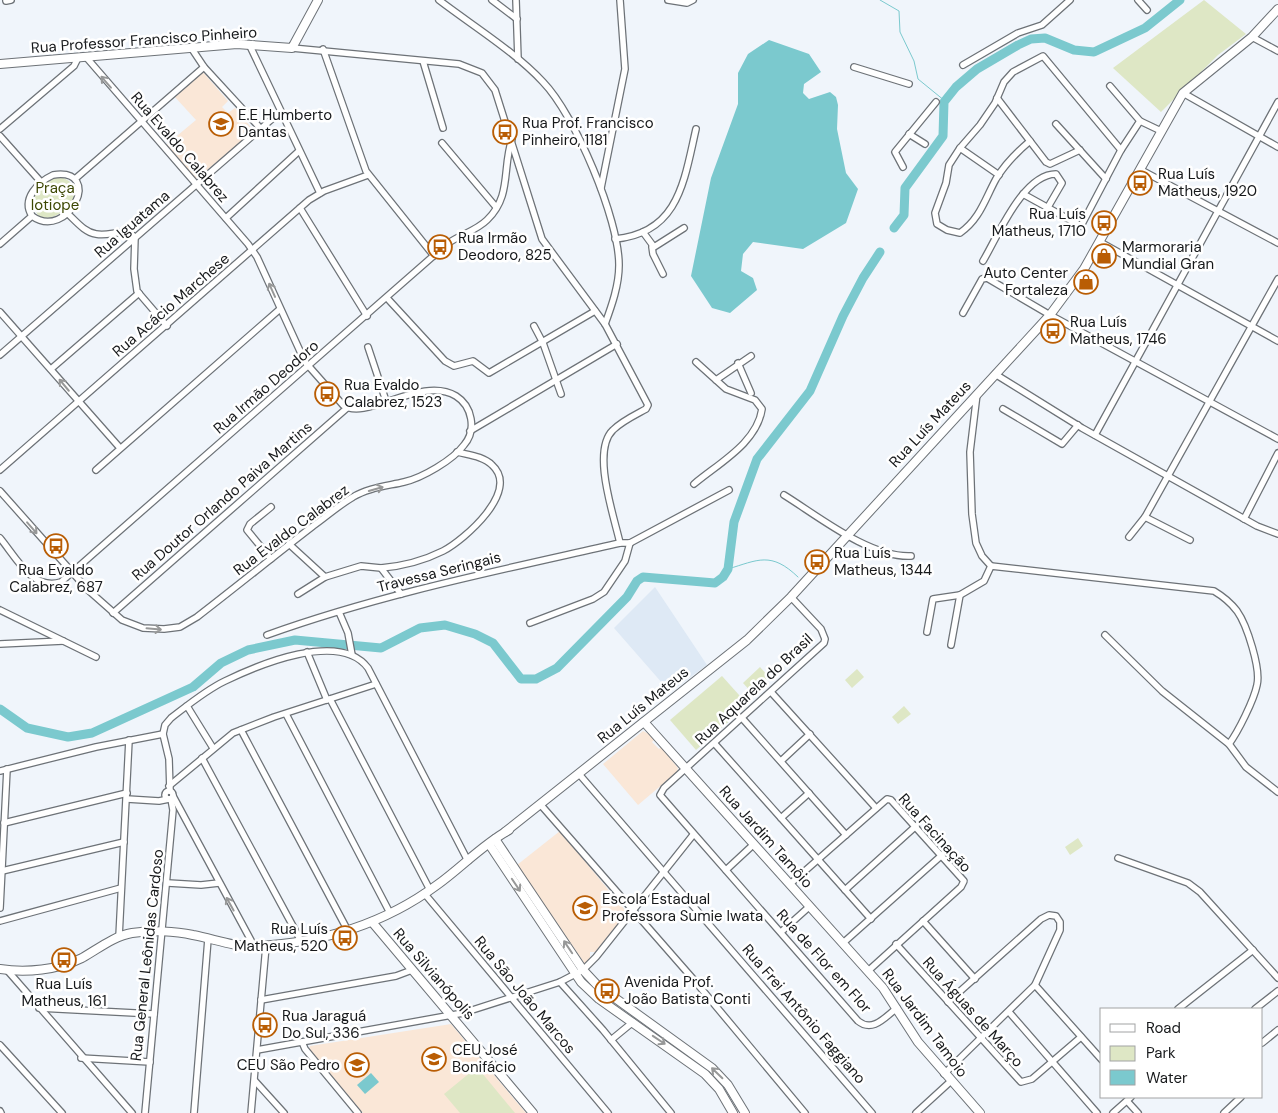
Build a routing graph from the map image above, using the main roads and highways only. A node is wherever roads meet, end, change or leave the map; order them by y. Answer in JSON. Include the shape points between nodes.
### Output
{"nodes":[{"id":1,"x":318,"y":0,"type":"edge"},
{"id":2,"x":1278,"y":10,"type":"edge"},
{"id":3,"x":0,"y":64,"type":"edge"},
{"id":4,"x":644,"y":722,"type":"junction"},
{"id":5,"x":492,"y":842,"type":"junction"},
{"id":6,"x":372,"y":922,"type":"junction"},
{"id":7,"x":3,"y":970,"type":"edge"},
{"id":8,"x":868,"y":971,"type":"joint"},
{"id":9,"x":978,"y":1112,"type":"edge"},
{"id":10,"x":534,"y":1113,"type":"edge"},
{"id":11,"x":733,"y":1113,"type":"edge"},
{"id":12,"x":745,"y":1113,"type":"edge"}],
"edges":[{"from":1,"to":3,"type":"main road","name":"Rua Professor Francisco Pinheiro","via":[[292,48],[249,44]]},
{"from":2,"to":4,"type":"main road","name":"Rua Luís Mateus","via":[[1252,37],[1183,93],[1100,242],[1050,315],[791,597],[748,640]]},
{"from":4,"to":5,"type":"main road","name":"Rua Luís Mateus"},
{"from":4,"to":8,"type":"main road","name":"Rua Jardim Tamôio"},
{"from":5,"to":6,"type":"main road","name":"Rua Luís Mateus","via":[[427,891]]},
{"from":5,"to":11,"type":"main road","one_way":true,"via":[[576,975],[600,999],[705,1074],[719,1089]]},
{"from":12,"to":5,"type":"main road","one_way":true,"via":[[728,1085],[712,1068],[608,995],[583,970]]},
{"from":6,"to":7,"type":"main road","name":"Rua Luís Mateus","via":[[348,931],[266,946],[237,947],[183,933],[134,933],[119,937],[70,962],[42,969]]},
{"from":6,"to":10,"type":"main road","name":"Rua Silvianópolis"},
{"from":8,"to":9,"type":"main road","name":"Rua Jardim Tamoio","via":[[918,1042]]}]}
